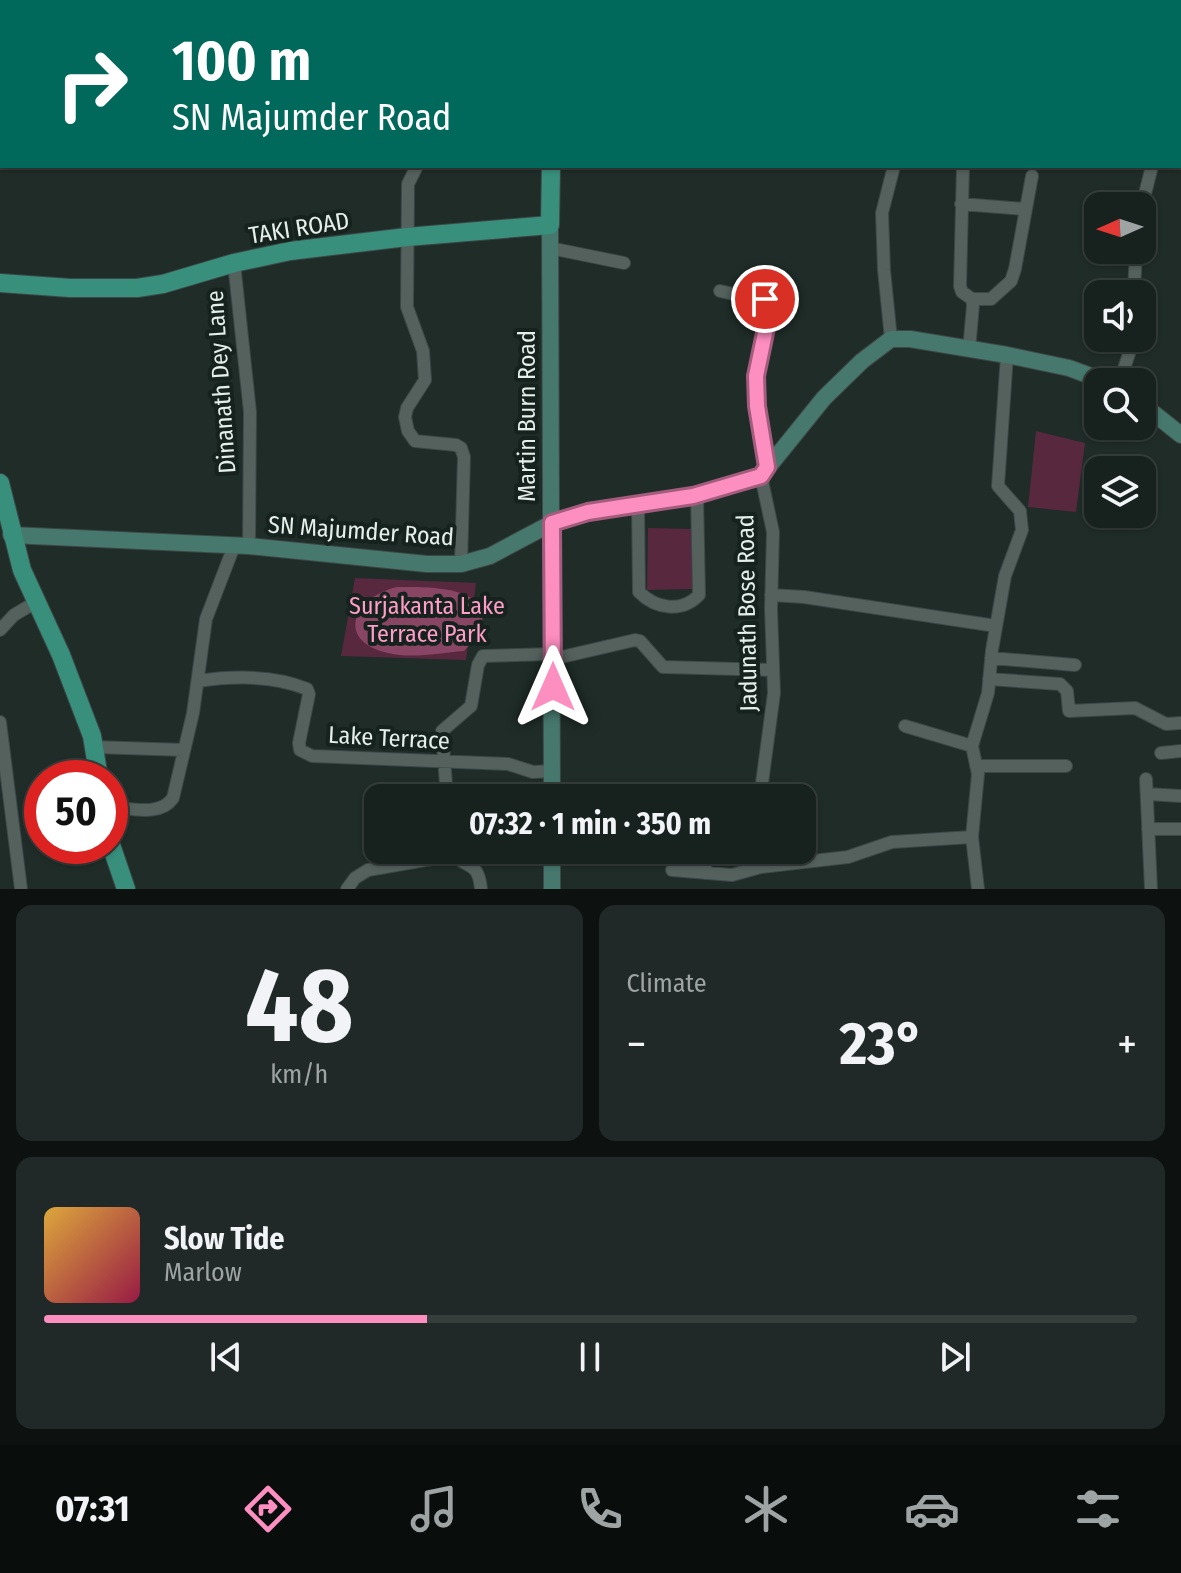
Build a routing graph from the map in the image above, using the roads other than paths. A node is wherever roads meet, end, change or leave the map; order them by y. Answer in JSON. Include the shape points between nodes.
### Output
{"nodes":[{"id":1,"x":416,"y":168,"type":"edge"},
{"id":2,"x":551,"y":168,"type":"edge"},
{"id":3,"x":893,"y":168,"type":"edge"},
{"id":4,"x":963,"y":168,"type":"edge"},
{"id":5,"x":1152,"y":168,"type":"edge"},
{"id":6,"x":1032,"y":176,"type":"dead end"},
{"id":7,"x":1146,"y":192,"type":"edge"},
{"id":8,"x":961,"y":204,"type":"junction"},
{"id":9,"x":1024,"y":209,"type":"junction"},
{"id":10,"x":550,"y":225,"type":"junction"},
{"id":11,"x":407,"y":237,"type":"junction"},
{"id":12,"x":550,"y":248,"type":"junction"},
{"id":13,"x":234,"y":263,"type":"junction"},
{"id":14,"x":624,"y":263,"type":"dead end"},
{"id":15,"x":0,"y":283,"type":"edge"},
{"id":16,"x":720,"y":291,"type":"dead end"},
{"id":17,"x":972,"y":299,"type":"junction"},
{"id":18,"x":891,"y":339,"type":"junction"},
{"id":19,"x":969,"y":350,"type":"junction"},
{"id":20,"x":1007,"y":355,"type":"junction"},
{"id":21,"x":1084,"y":374,"type":"edge"},
{"id":22,"x":1156,"y":415,"type":"edge"},
{"id":23,"x":1181,"y":435,"type":"edge"},
{"id":24,"x":764,"y":471,"type":"junction"},
{"id":25,"x":0,"y":483,"type":"edge"},
{"id":26,"x":697,"y":495,"type":"junction"},
{"id":27,"x":638,"y":504,"type":"junction"},
{"id":28,"x":552,"y":523,"type":"junction"},
{"id":29,"x":11,"y":535,"type":"junction"},
{"id":30,"x":242,"y":546,"type":"junction"},
{"id":31,"x":461,"y":564,"type":"junction"},
{"id":32,"x":771,"y":595,"type":"junction"},
{"id":33,"x":36,"y":602,"type":"junction"},
{"id":34,"x":996,"y":626,"type":"junction"},
{"id":35,"x":0,"y":630,"type":"edge"},
{"id":36,"x":553,"y":657,"type":"junction"},
{"id":37,"x":991,"y":658,"type":"junction"},
{"id":38,"x":1075,"y":665,"type":"dead end"},
{"id":39,"x":773,"y":670,"type":"junction"},
{"id":40,"x":989,"y":679,"type":"junction"},
{"id":41,"x":198,"y":681,"type":"junction"},
{"id":42,"x":0,"y":722,"type":"edge"},
{"id":43,"x":1181,"y":723,"type":"edge"},
{"id":44,"x":905,"y":726,"type":"dead end"},
{"id":45,"x":972,"y":746,"type":"junction"},
{"id":46,"x":94,"y":747,"type":"junction"},
{"id":47,"x":184,"y":750,"type":"junction"},
{"id":48,"x":1181,"y":751,"type":"edge"},
{"id":49,"x":1161,"y":753,"type":"dead end"},
{"id":50,"x":96,"y":760,"type":"edge"},
{"id":51,"x":443,"y":762,"type":"junction"},
{"id":52,"x":976,"y":766,"type":"junction"},
{"id":53,"x":1066,"y":766,"type":"dead end"},
{"id":54,"x":552,"y":771,"type":"junction"},
{"id":55,"x":1146,"y":779,"type":"dead end"},
{"id":56,"x":445,"y":784,"type":"edge"},
{"id":57,"x":552,"y":784,"type":"edge"},
{"id":58,"x":762,"y":784,"type":"edge"},
{"id":59,"x":1147,"y":794,"type":"junction"},
{"id":60,"x":1181,"y":796,"type":"edge"},
{"id":61,"x":128,"y":808,"type":"edge"},
{"id":62,"x":1148,"y":829,"type":"junction"},
{"id":63,"x":1181,"y":829,"type":"edge"},
{"id":64,"x":972,"y":837,"type":"junction"},
{"id":65,"x":117,"y":864,"type":"edge"},
{"id":66,"x":396,"y":864,"type":"edge"},
{"id":67,"x":467,"y":864,"type":"edge"},
{"id":68,"x":552,"y":864,"type":"edge"},
{"id":69,"x":705,"y":864,"type":"edge"},
{"id":70,"x":761,"y":867,"type":"joint"},
{"id":71,"x":672,"y":870,"type":"dead end"},
{"id":72,"x":705,"y":873,"type":"junction"},
{"id":73,"x":21,"y":889,"type":"edge"},
{"id":74,"x":126,"y":889,"type":"edge"},
{"id":75,"x":347,"y":889,"type":"edge"},
{"id":76,"x":481,"y":889,"type":"edge"},
{"id":77,"x":552,"y":889,"type":"edge"},
{"id":78,"x":978,"y":889,"type":"edge"},
{"id":79,"x":1151,"y":889,"type":"edge"}],
"edges":[{"from":1,"to":11,"type":"street","via":[[408,184]]},
{"from":2,"to":10,"type":"main road"},
{"from":3,"to":18,"type":"street","via":[[882,213]]},
{"from":4,"to":8,"type":"street"},
{"from":5,"to":7,"type":"street"},
{"from":6,"to":9,"type":"street"},
{"from":8,"to":9,"type":"street"},
{"from":8,"to":17,"type":"street","via":[[960,286]]},
{"from":9,"to":17,"type":"street","via":[[1011,281],[991,299]]},
{"from":10,"to":11,"type":"main road","name":"TAKI ROAD"},
{"from":10,"to":12,"type":"main road","name":"Martin Burn Road"},
{"from":11,"to":13,"type":"main road","name":"TAKI ROAD"},
{"from":11,"to":31,"type":"street","via":[[407,307],[423,351],[425,380],[405,417],[415,441],[461,448]]},
{"from":12,"to":14,"type":"street"},
{"from":12,"to":28,"type":"main road","name":"Martin Burn Road"},
{"from":13,"to":15,"type":"main road","name":"TAKI ROAD","via":[[137,288]]},
{"from":13,"to":30,"type":"street","name":"Dinanath Dey Lane","via":[[250,412]]},
{"from":16,"to":24,"type":"street","name":"Jadunath Bose Road","via":[[769,302],[756,376]]},
{"from":17,"to":19,"type":"street"},
{"from":18,"to":19,"type":"main road"},
{"from":18,"to":24,"type":"main road","via":[[830,391]]},
{"from":19,"to":20,"type":"main road"},
{"from":20,"to":21,"type":"main road"},
{"from":20,"to":34,"type":"street","via":[[998,486],[1020,511],[1022,530],[1005,576]]},
{"from":22,"to":23,"type":"main road"},
{"from":24,"to":26,"type":"main road","name":"SN Majumder Road"},
{"from":24,"to":32,"type":"street","name":"Jadunath Bose Road","via":[[773,532]]},
{"from":25,"to":29,"type":"main road"},
{"from":26,"to":27,"type":"main road","name":"SN Majumder Road"},
{"from":26,"to":27,"type":"street","via":[[699,595],[672,608],[639,592]]},
{"from":27,"to":28,"type":"main road","name":"SN Majumder Road"},
{"from":28,"to":31,"type":"main road","name":"SN Majumder Road","via":[[490,556]]},
{"from":28,"to":36,"type":"main road","name":"Martin Burn Road"},
{"from":29,"to":30,"type":"main road","name":"SN Majumder Road"},
{"from":29,"to":33,"type":"main road"},
{"from":30,"to":31,"type":"main road","name":"SN Majumder Road"},
{"from":30,"to":41,"type":"street","via":[[206,619]]},
{"from":32,"to":34,"type":"street"},
{"from":32,"to":39,"type":"street","name":"Jadunath Bose Road"},
{"from":33,"to":35,"type":"street"},
{"from":33,"to":46,"type":"main road"},
{"from":34,"to":37,"type":"street"},
{"from":36,"to":39,"type":"street","via":[[635,640],[663,667]]},
{"from":36,"to":51,"type":"street","via":[[483,656],[471,706],[442,731]]},
{"from":36,"to":54,"type":"main road","name":"Martin Burn Road"},
{"from":37,"to":38,"type":"street"},
{"from":37,"to":40,"type":"street"},
{"from":39,"to":58,"type":"street","name":"Jadunath Bose Road","via":[[774,705]]},
{"from":40,"to":43,"type":"street","via":[[1060,684],[1067,691],[1069,711],[1135,708],[1166,724]]},
{"from":40,"to":45,"type":"street"},
{"from":41,"to":47,"type":"street"},
{"from":41,"to":51,"type":"street","name":"Lake Terrace","via":[[253,678],[307,689],[299,743],[300,750],[312,756]]},
{"from":42,"to":73,"type":"street"},
{"from":44,"to":45,"type":"street"},
{"from":45,"to":52,"type":"street"},
{"from":46,"to":47,"type":"street"},
{"from":46,"to":50,"type":"main road"},
{"from":47,"to":61,"type":"street","via":[[167,807]]},
{"from":48,"to":49,"type":"street"},
{"from":51,"to":54,"type":"street","name":"Lake Terrace"},
{"from":51,"to":56,"type":"street"},
{"from":52,"to":53,"type":"street"},
{"from":52,"to":64,"type":"street"},
{"from":54,"to":57,"type":"main road","name":"Martin Burn Road"},
{"from":55,"to":59,"type":"street"},
{"from":59,"to":60,"type":"street"},
{"from":59,"to":62,"type":"street"},
{"from":62,"to":63,"type":"street"},
{"from":62,"to":79,"type":"street"},
{"from":64,"to":70,"type":"street","via":[[892,842],[848,857]]},
{"from":64,"to":78,"type":"street"},
{"from":65,"to":74,"type":"main road"},
{"from":66,"to":75,"type":"street","via":[[368,870]]},
{"from":67,"to":76,"type":"street","via":[[479,874]]},
{"from":68,"to":77,"type":"main road"},
{"from":69,"to":72,"type":"street"},
{"from":70,"to":72,"type":"street","via":[[732,875]]},
{"from":71,"to":72,"type":"street"}]}
